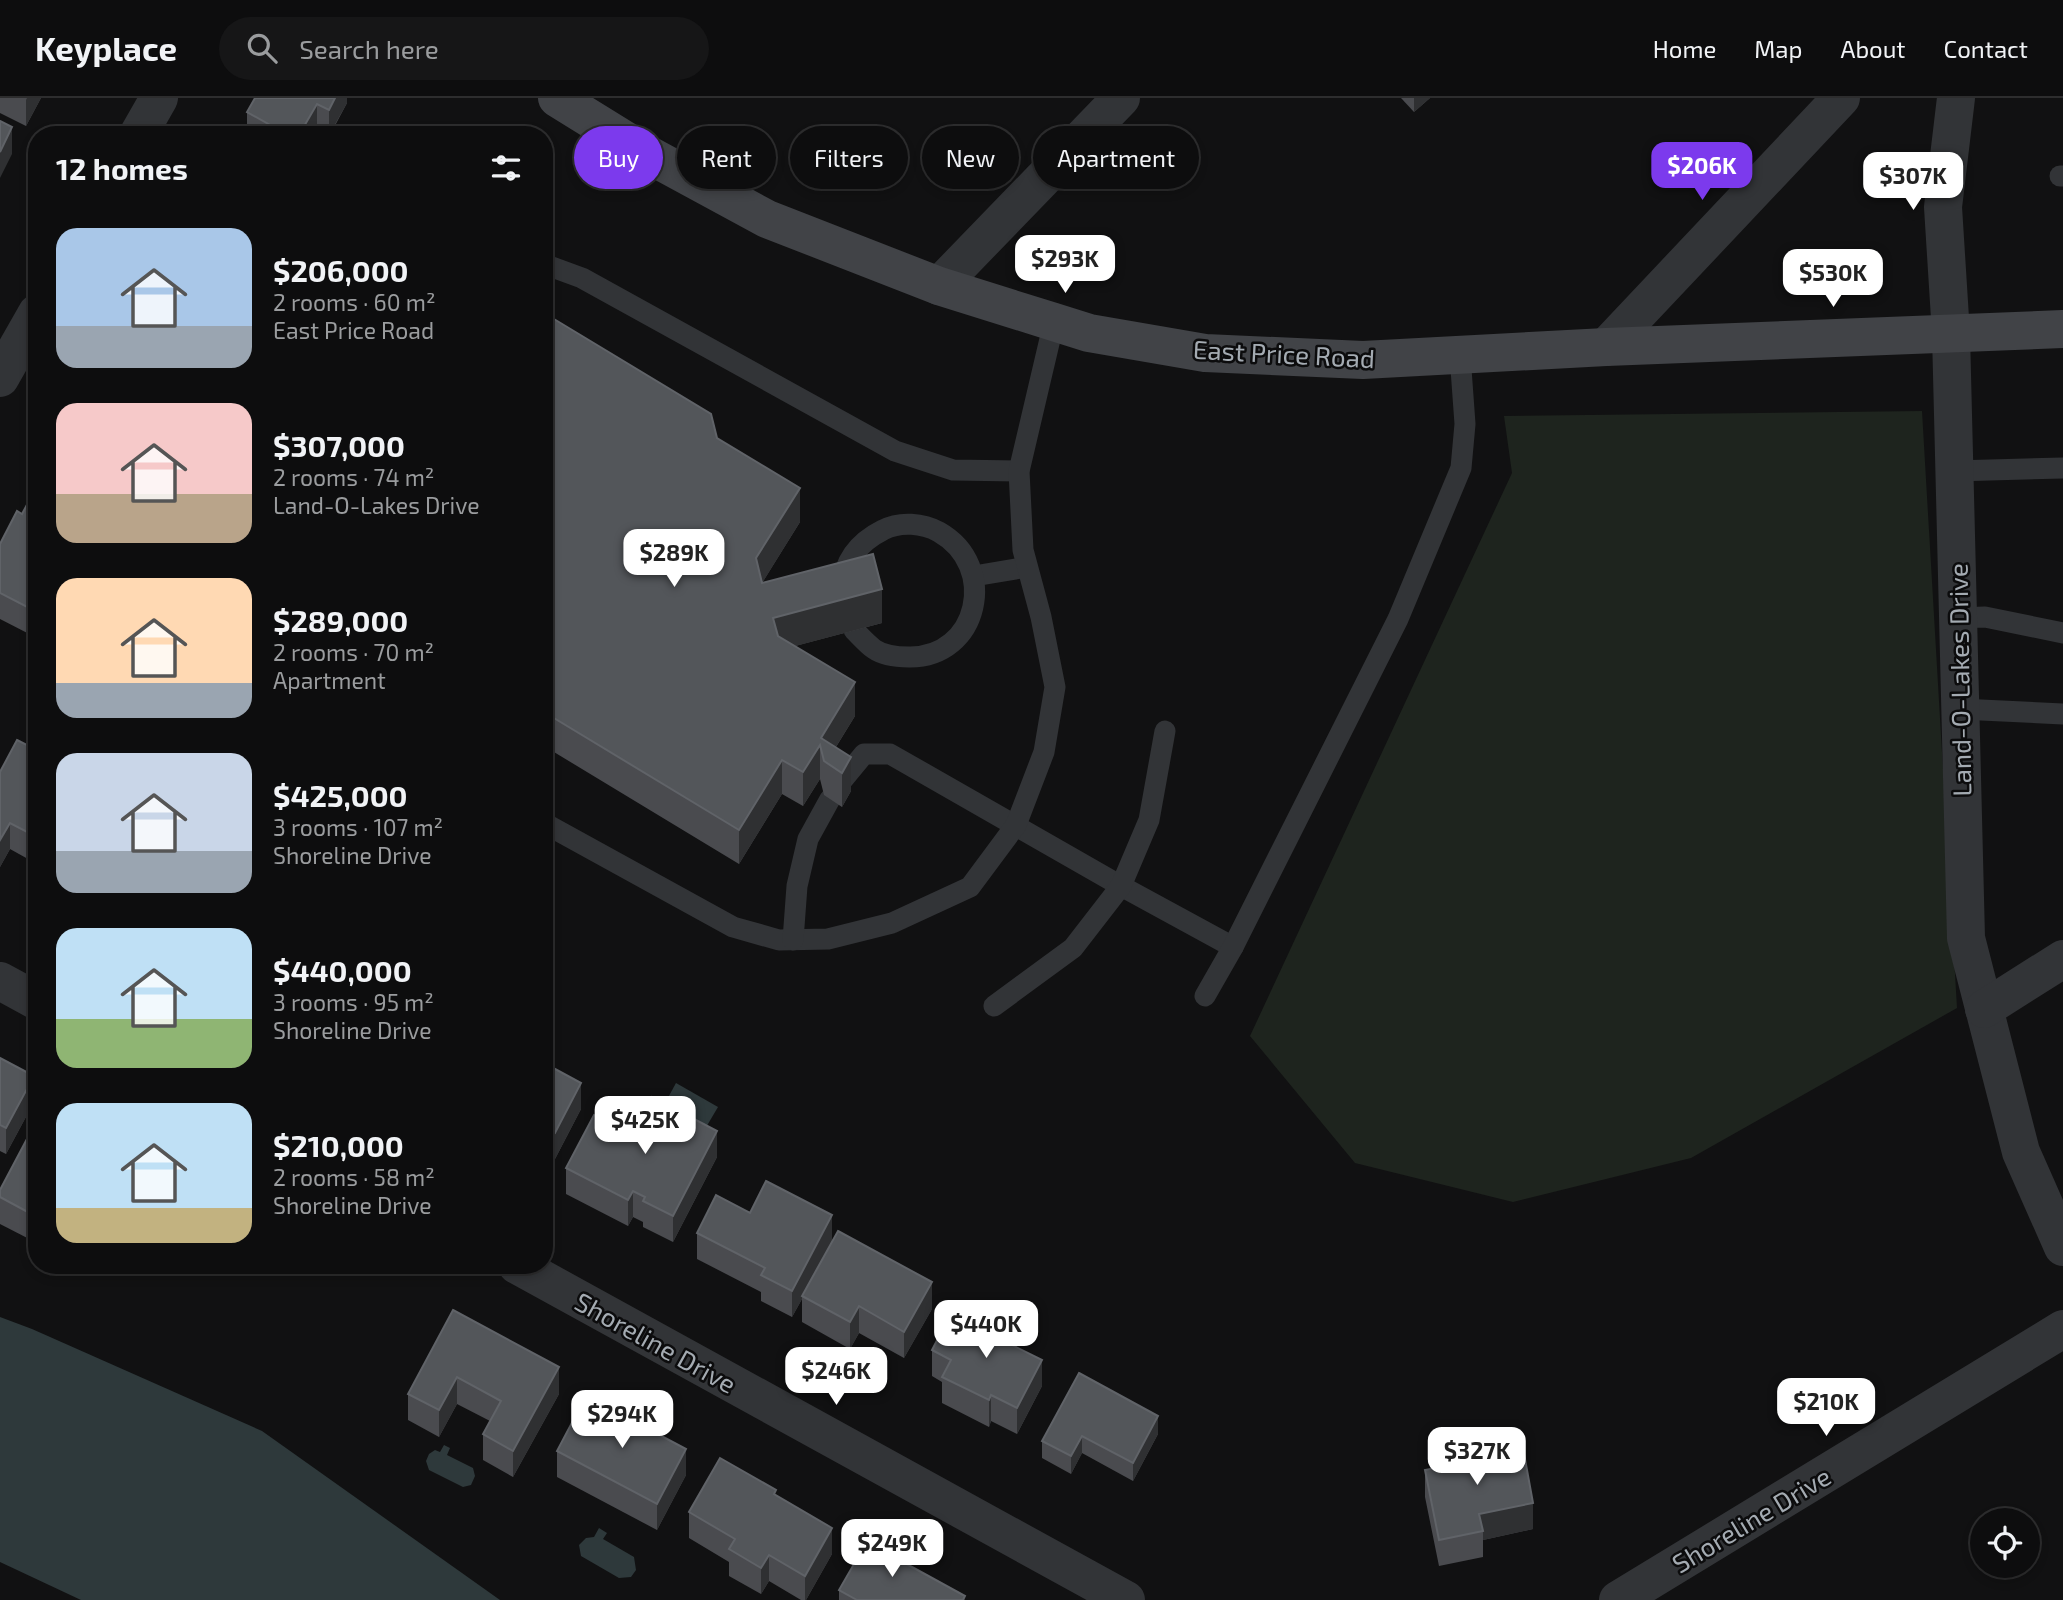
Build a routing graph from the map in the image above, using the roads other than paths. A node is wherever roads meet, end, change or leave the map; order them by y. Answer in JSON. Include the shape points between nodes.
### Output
{"nodes":[{"id":1,"x":159,"y":98,"type":"edge"},
{"id":2,"x":557,"y":98,"type":"edge"},
{"id":3,"x":1121,"y":98,"type":"edge"},
{"id":4,"x":1841,"y":98,"type":"edge"},
{"id":5,"x":1956,"y":98,"type":"edge"},
{"id":6,"x":143,"y":126,"type":"edge"},
{"id":7,"x":553,"y":267,"type":"edge"},
{"id":8,"x":939,"y":286,"type":"junction"},
{"id":9,"x":1054,"y":323,"type":"junction"},
{"id":10,"x":28,"y":329,"type":"edge"},
{"id":11,"x":2063,"y":329,"type":"edge"},
{"id":12,"x":1951,"y":334,"type":"junction"},
{"id":13,"x":1606,"y":347,"type":"junction"},
{"id":14,"x":1460,"y":355,"type":"junction"},
{"id":15,"x":0,"y":378,"type":"edge"},
{"id":16,"x":2063,"y":468,"type":"edge"},
{"id":17,"x":1019,"y":471,"type":"junction"},
{"id":18,"x":1954,"y":471,"type":"junction"},
{"id":19,"x":1027,"y":566,"type":"junction"},
{"id":20,"x":974,"y":576,"type":"junction"},
{"id":21,"x":841,"y":596,"type":"edge"},
{"id":22,"x":1958,"y":618,"type":"junction"},
{"id":23,"x":854,"y":630,"type":"edge"},
{"id":24,"x":2063,"y":633,"type":"edge"},
{"id":25,"x":1960,"y":709,"type":"junction"},
{"id":26,"x":2063,"y":714,"type":"edge"},
{"id":27,"x":1165,"y":731,"type":"dead end"},
{"id":28,"x":1016,"y":825,"type":"junction"},
{"id":29,"x":553,"y":828,"type":"edge"},
{"id":30,"x":1121,"y":886,"type":"junction"},
{"id":31,"x":793,"y":940,"type":"junction"},
{"id":32,"x":1233,"y":947,"type":"junction"},
{"id":33,"x":2063,"y":959,"type":"edge"},
{"id":34,"x":0,"y":981,"type":"edge"},
{"id":35,"x":28,"y":996,"type":"edge"},
{"id":36,"x":1205,"y":996,"type":"dead end"},
{"id":37,"x":994,"y":1006,"type":"dead end"},
{"id":38,"x":1984,"y":1009,"type":"junction"},
{"id":39,"x":2063,"y":1247,"type":"edge"},
{"id":40,"x":533,"y":1274,"type":"edge"},
{"id":41,"x":2063,"y":1329,"type":"edge"},
{"id":42,"x":1126,"y":1600,"type":"edge"},
{"id":43,"x":1618,"y":1600,"type":"edge"}],
"edges":[{"from":1,"to":6,"type":"street"},
{"from":2,"to":8,"type":"main road","name":"East Price Road","via":[[649,156],[767,219]]},
{"from":3,"to":8,"type":"street"},
{"from":4,"to":13,"type":"street"},
{"from":5,"to":12,"type":"street","name":"Land-O-Lakes Drive","via":[[1943,207]]},
{"from":7,"to":17,"type":"lane","via":[[582,278],[895,452],[953,470]]},
{"from":8,"to":9,"type":"main road","name":"East Price Road"},
{"from":9,"to":14,"type":"main road","name":"East Price Road","via":[[1205,353],[1363,360]]},
{"from":9,"to":17,"type":"lane"},
{"from":10,"to":15,"type":"street"},
{"from":11,"to":12,"type":"main road","name":"East Price Road"},
{"from":12,"to":13,"type":"main road","name":"East Price Road"},
{"from":12,"to":18,"type":"street","name":"Land-O-Lakes Drive"},
{"from":13,"to":14,"type":"main road","name":"East Price Road"},
{"from":14,"to":32,"type":"lane","via":[[1465,424],[1461,468],[1398,619]]},
{"from":16,"to":18,"type":"lane"},
{"from":17,"to":19,"type":"lane"},
{"from":18,"to":22,"type":"street","name":"Land-O-Lakes Drive"},
{"from":19,"to":20,"type":"lane"},
{"from":19,"to":28,"type":"lane","via":[[1055,687],[1044,751]]},
{"from":20,"to":21,"type":"lane","via":[[965,555],[951,539],[932,528],[888,527],[853,553],[843,573]]},
{"from":20,"to":23,"type":"lane","via":[[976,598],[970,620],[957,638],[939,651],[896,657],[875,650]]},
{"from":22,"to":24,"type":"lane","via":[[1985,617]]},
{"from":22,"to":25,"type":"street","name":"Land-O-Lakes Drive"},
{"from":25,"to":26,"type":"lane"},
{"from":25,"to":38,"type":"street","name":"Land-O-Lakes Drive","via":[[1966,938]]},
{"from":27,"to":30,"type":"lane","via":[[1149,820]]},
{"from":28,"to":30,"type":"lane"},
{"from":28,"to":31,"type":"lane","via":[[970,887],[892,923],[828,939]]},
{"from":28,"to":31,"type":"lane","via":[[890,754],[864,754],[835,791],[808,839],[797,886]]},
{"from":29,"to":31,"type":"lane","via":[[733,927]]},
{"from":30,"to":32,"type":"lane"},
{"from":30,"to":37,"type":"lane","via":[[1073,948]]},
{"from":32,"to":36,"type":"lane"},
{"from":33,"to":38,"type":"street"},
{"from":34,"to":35,"type":"street"},
{"from":38,"to":39,"type":"street","name":"Land-O-Lakes Drive","via":[[2021,1152]]},
{"from":40,"to":42,"type":"street","name":"Shoreline Drive"},
{"from":41,"to":43,"type":"street","name":"Shoreline Drive"}]}
